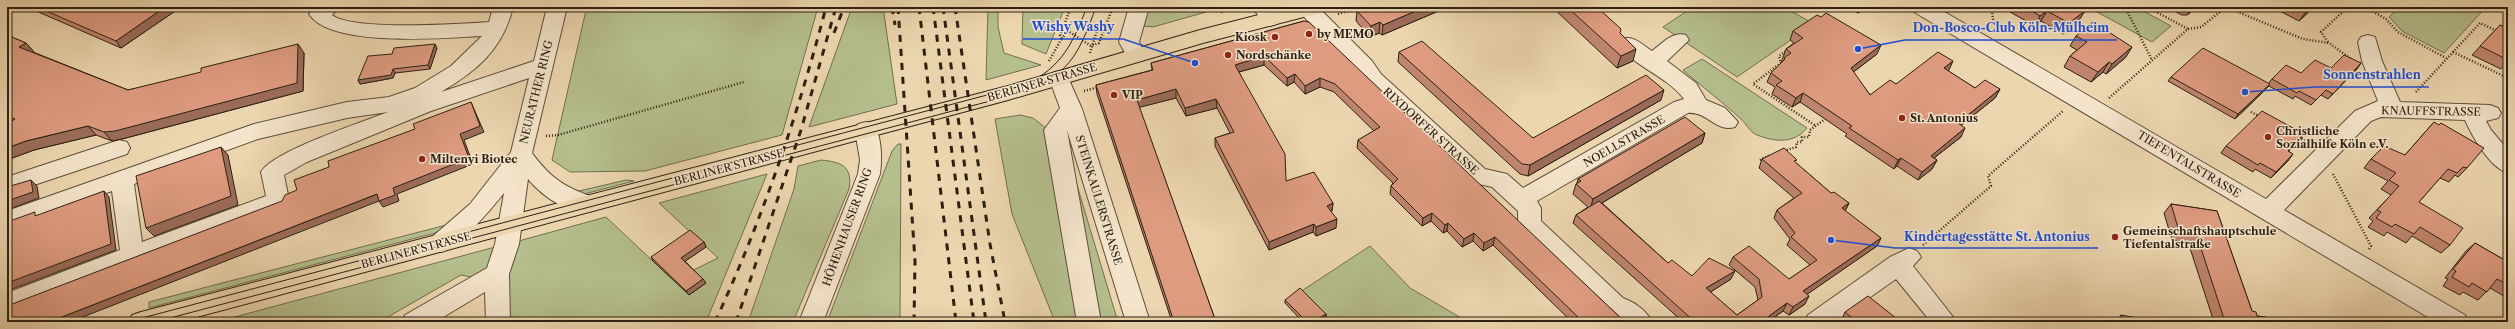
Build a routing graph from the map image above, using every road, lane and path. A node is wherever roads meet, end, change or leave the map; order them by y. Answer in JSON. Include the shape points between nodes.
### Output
{"nodes":[{"id":1,"x":329,"y":7,"type":"edge"},
{"id":2,"x":503,"y":7,"type":"edge"},
{"id":3,"x":557,"y":7,"type":"edge"},
{"id":4,"x":1071,"y":7,"type":"edge"},
{"id":5,"x":1113,"y":7,"type":"edge"},
{"id":6,"x":1139,"y":7,"type":"edge"},
{"id":7,"x":1219,"y":7,"type":"edge"},
{"id":8,"x":1337,"y":7,"type":"edge"},
{"id":9,"x":1921,"y":7,"type":"edge"},
{"id":10,"x":2125,"y":7,"type":"edge"},
{"id":11,"x":2147,"y":7,"type":"edge"},
{"id":12,"x":2348,"y":7,"type":"edge"},
{"id":13,"x":2365,"y":7,"type":"edge"},
{"id":14,"x":1312,"y":8,"type":"edge"},
{"id":15,"x":1222,"y":13,"type":"dead end"},
{"id":16,"x":1267,"y":13,"type":"edge"},
{"id":17,"x":1343,"y":13,"type":"dead end"},
{"id":18,"x":1072,"y":22,"type":"dead end"},
{"id":19,"x":1098,"y":27,"type":"dead end"},
{"id":20,"x":496,"y":29,"type":"junction"},
{"id":21,"x":2188,"y":29,"type":"junction"},
{"id":22,"x":1068,"y":31,"type":"junction"},
{"id":23,"x":2501,"y":33,"type":"edge"},
{"id":24,"x":1062,"y":38,"type":"junction"},
{"id":25,"x":1679,"y":40,"type":"dead end"},
{"id":26,"x":2368,"y":42,"type":"dead end"},
{"id":27,"x":2328,"y":43,"type":"junction"},
{"id":28,"x":1628,"y":44,"type":"edge"},
{"id":29,"x":1091,"y":46,"type":"junction"},
{"id":30,"x":1794,"y":46,"type":"edge"},
{"id":31,"x":1090,"y":52,"type":"dead end"},
{"id":32,"x":2452,"y":52,"type":"junction"},
{"id":33,"x":1136,"y":55,"type":"junction"},
{"id":34,"x":2446,"y":58,"type":"junction"},
{"id":35,"x":2152,"y":60,"type":"junction"},
{"id":36,"x":1652,"y":62,"type":"junction"},
{"id":37,"x":2357,"y":63,"type":"edge"},
{"id":38,"x":542,"y":66,"type":"junction"},
{"id":39,"x":1054,"y":70,"type":"junction"},
{"id":40,"x":2508,"y":78,"type":"edge"},
{"id":41,"x":744,"y":82,"type":"dead end"},
{"id":42,"x":422,"y":94,"type":"junction"},
{"id":43,"x":2078,"y":98,"type":"junction"},
{"id":44,"x":1697,"y":104,"type":"junction"},
{"id":45,"x":2096,"y":109,"type":"junction"},
{"id":46,"x":2402,"y":109,"type":"junction"},
{"id":47,"x":1071,"y":110,"type":"junction"},
{"id":48,"x":2251,"y":112,"type":"dead end"},
{"id":49,"x":1833,"y":113,"type":"edge"},
{"id":50,"x":2265,"y":119,"type":"edge"},
{"id":51,"x":1728,"y":122,"type":"dead end"},
{"id":52,"x":1816,"y":126,"type":"junction"},
{"id":53,"x":866,"y":130,"type":"junction"},
{"id":54,"x":2292,"y":134,"type":"edge"},
{"id":55,"x":336,"y":141,"type":"junction"},
{"id":56,"x":523,"y":147,"type":"junction"},
{"id":57,"x":119,"y":148,"type":"dead end"},
{"id":58,"x":1778,"y":152,"type":"edge"},
{"id":59,"x":1772,"y":154,"type":"edge"},
{"id":60,"x":2323,"y":155,"type":"junction"},
{"id":61,"x":1760,"y":160,"type":"dead end"},
{"id":62,"x":2508,"y":166,"type":"edge"},
{"id":63,"x":122,"y":179,"type":"junction"},
{"id":64,"x":7,"y":186,"type":"edge"},
{"id":65,"x":1521,"y":200,"type":"junction"},
{"id":66,"x":588,"y":204,"type":"junction"},
{"id":67,"x":2268,"y":211,"type":"junction"},
{"id":68,"x":7,"y":220,"type":"edge"},
{"id":69,"x":509,"y":225,"type":"junction"},
{"id":70,"x":440,"y":243,"type":"junction"},
{"id":71,"x":132,"y":255,"type":"junction"},
{"id":72,"x":1903,"y":261,"type":"junction"},
{"id":73,"x":2359,"y":264,"type":"junction"},
{"id":74,"x":497,"y":274,"type":"junction"},
{"id":75,"x":7,"y":303,"type":"edge"},
{"id":76,"x":492,"y":319,"type":"edge"},
{"id":77,"x":141,"y":322,"type":"edge"},
{"id":78,"x":414,"y":322,"type":"edge"},
{"id":79,"x":811,"y":322,"type":"edge"},
{"id":80,"x":1089,"y":322,"type":"edge"},
{"id":81,"x":1138,"y":322,"type":"edge"},
{"id":82,"x":1640,"y":322,"type":"edge"},
{"id":83,"x":1817,"y":322,"type":"edge"},
{"id":84,"x":1946,"y":322,"type":"edge"},
{"id":85,"x":2456,"y":322,"type":"edge"}],
"edges":[{"from":1,"to":20,"type":"street","via":[[319,14],[329,23],[348,27],[390,30]]},
{"from":2,"to":20,"type":"street"},
{"from":3,"to":38,"type":"street","name":"NEURATHER RING"},
{"from":4,"to":24,"type":"path","via":[[1060,35]]},
{"from":5,"to":29,"type":"path","via":[[1099,43]]},
{"from":6,"to":33,"type":"street","via":[[1129,42]]},
{"from":7,"to":15,"type":"path"},
{"from":8,"to":17,"type":"path"},
{"from":9,"to":43,"type":"street","name":"TIEFENTALSTRASSE"},
{"from":10,"to":35,"type":"path"},
{"from":11,"to":21,"type":"path"},
{"from":12,"to":27,"type":"path","via":[[2321,32]]},
{"from":13,"to":34,"type":"path","via":[[2386,19],[2398,32]]},
{"from":14,"to":16,"type":"main road","name":"BERLINER STRASSE"},
{"from":14,"to":65,"type":"street","name":"RIXDORFER STRASSE","via":[[1374,79],[1478,176],[1499,180]]},
{"from":16,"to":33,"type":"main road","name":"BERLINER STRASSE"},
{"from":18,"to":22,"type":"path"},
{"from":19,"to":29,"type":"path"},
{"from":20,"to":42,"type":"street","via":[[489,42],[465,66]]},
{"from":21,"to":27,"type":"path","via":[[2201,27],[2226,7],[2303,39]]},
{"from":21,"to":35,"type":"path"},
{"from":22,"to":24,"type":"path"},
{"from":22,"to":29,"type":"path"},
{"from":23,"to":32,"type":"path","via":[[2480,23]]},
{"from":24,"to":39,"type":"path"},
{"from":25,"to":36,"type":"street"},
{"from":26,"to":46,"type":"street","via":[[2372,61]]},
{"from":27,"to":37,"type":"path"},
{"from":28,"to":36,"type":"street"},
{"from":29,"to":31,"type":"path"},
{"from":30,"to":52,"type":"path","via":[[1779,56],[1781,63],[1753,84]]},
{"from":32,"to":34,"type":"path"},
{"from":32,"to":40,"type":"path"},
{"from":33,"to":39,"type":"main road","name":"BERLINER STRASSE"},
{"from":34,"to":46,"type":"path"},
{"from":35,"to":45,"type":"path"},
{"from":36,"to":44,"type":"street","via":[[1689,89],[1697,98]]},
{"from":38,"to":55,"type":"street","via":[[424,106]]},
{"from":38,"to":56,"type":"street","name":"NEURATHER RING"},
{"from":39,"to":47,"type":"street","name":"STEINKAULERSTRASSE"},
{"from":39,"to":53,"type":"main road","name":"BERLINER STRASSE"},
{"from":41,"to":56,"type":"path"},
{"from":42,"to":55,"type":"street"},
{"from":42,"to":63,"type":"street","via":[[390,104],[347,110],[254,132]]},
{"from":43,"to":45,"type":"street","name":"TIEFENTALSTRASSE"},
{"from":43,"to":72,"type":"path","via":[[1988,176],[1991,186]]},
{"from":44,"to":51,"type":"street","via":[[1707,107]]},
{"from":44,"to":65,"type":"street","name":"NOELLSTRASSE","via":[[1681,107]]},
{"from":45,"to":67,"type":"street","name":"TIEFENTALSTRASSE"},
{"from":46,"to":60,"type":"street","name":"KNAUFFSTRASSE","via":[[2378,108],[2363,116]]},
{"from":46,"to":62,"type":"street","name":"KNAUFFSTRASSE","via":[[2481,113],[2482,134]]},
{"from":47,"to":80,"type":"street","via":[[1055,130]]},
{"from":47,"to":81,"type":"street","name":"STEINKAULERSTRASSE"},
{"from":48,"to":50,"type":"path"},
{"from":49,"to":52,"type":"path"},
{"from":52,"to":58,"type":"path","via":[[1810,130],[1809,137],[1802,137],[1802,142],[1797,142],[1796,147]]},
{"from":53,"to":66,"type":"main road","name":"BERLINER STRASSE"},
{"from":53,"to":79,"type":"street","name":"HÖHENHAUSER RING","via":[[871,152],[869,174]]},
{"from":54,"to":60,"type":"path"},
{"from":55,"to":71,"type":"street","via":[[299,156],[272,172],[278,200]]},
{"from":56,"to":66,"type":"street","via":[[537,177],[552,191],[570,200]]},
{"from":56,"to":69,"type":"street","name":"NEURATHER RING"},
{"from":56,"to":70,"type":"street","via":[[478,210]]},
{"from":57,"to":64,"type":"street"},
{"from":59,"to":61,"type":"path"},
{"from":60,"to":67,"type":"street","name":"KNAUFFSTRASSE"},
{"from":60,"to":73,"type":"path","via":[[2371,246]]},
{"from":63,"to":68,"type":"street"},
{"from":63,"to":71,"type":"street"},
{"from":65,"to":82,"type":"street","name":"RIXDORFER STRASSE","via":[[1530,208],[1529,224],[1615,305],[1626,309]]},
{"from":66,"to":69,"type":"main road","name":"BERLINER STRASSE"},
{"from":67,"to":73,"type":"street","name":"TIEFENTALSTRASSE"},
{"from":69,"to":70,"type":"main road","name":"BERLINER STRASSE"},
{"from":69,"to":74,"type":"street","name":"NEURATHER RING","via":[[507,244]]},
{"from":70,"to":77,"type":"main road","name":"BERLINER STRASSE"},
{"from":71,"to":75,"type":"street"},
{"from":72,"to":83,"type":"street"},
{"from":72,"to":84,"type":"street"},
{"from":73,"to":85,"type":"street","name":"TIEFENTALSTRASSE"},
{"from":74,"to":76,"type":"street","name":"NEURATHER RING"},
{"from":74,"to":78,"type":"street"}]}
